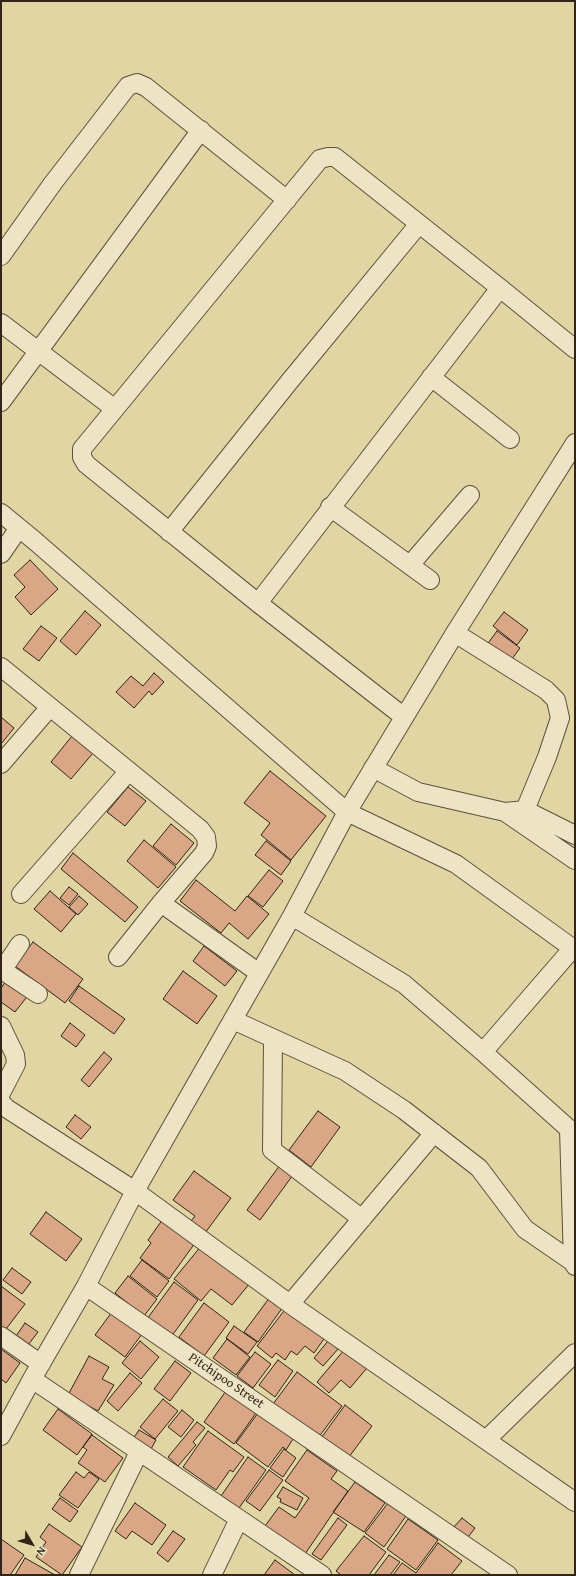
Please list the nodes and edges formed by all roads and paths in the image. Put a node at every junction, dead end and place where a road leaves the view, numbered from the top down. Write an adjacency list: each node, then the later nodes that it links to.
1 (201, 130): 2 (street); 4 (street); 8 (street)
2 (287, 200): 3 (street); 11 (street)
3 (420, 224): 5 (street); 18 (street)
4 (1, 256)
5 (500, 288): 7 (street); 9 (street)
6 (1, 323): 8 (street)
7 (575, 349)
8 (39, 352): 10 (street); 11 (street)
9 (431, 377): 12 (street); 15 (street)
10 (1, 402)
11 (115, 409): 18 (street)
12 (510, 439)
13 (575, 443): 23 (street)
14 (470, 495): 20 (street)
15 (330, 507): 20 (street); 22 (street)
16 (1, 513): 17 (street)
17 (18, 528): 19 (street); 31 (street)
18 (169, 532): 22 (street)
19 (1, 554)
20 (410, 565): 21 (street)
21 (430, 580)
22 (258, 603): 26 (street)
23 (455, 633): 26 (street); 30 (street)
24 (1, 667): 25 (street)
25 (50, 707): 27 (street); 29 (street)
26 (404, 717): 28 (street)
27 (1, 764)
28 (373, 768): 31 (street); 32 (street)
29 (129, 771): 35 (street); 36 (street)
30 (525, 810): 32 (street); 33 (street)
31 (346, 812): 37 (street); 39 (street)
32 (505, 812): 34 (street)
33 (575, 835)
34 (575, 860)
35 (21, 894)
36 (161, 903): 40 (street); 42 (street)
37 (292, 916): 42 (street); 47 (street)
38 (20, 944): 41 (street)
39 (574, 949): 47 (street)
40 (118, 957)
41 (2, 971): 43 (street)
42 (259, 973): 44 (street)
43 (38, 994)
44 (233, 1020): 46 (street); 52 (street)
45 (1, 1026): 48 (street)
46 (273, 1039): 50 (street); 53 (street)
47 (484, 1052): 51 (street)
48 (1, 1093)
49 (4, 1111): 52 (street)
50 (434, 1132): 53 (street); 54 (street)
51 (572, 1154): 54 (street)
52 (135, 1191): 55 (street); 56 (street)
53 (362, 1219): 56 (street)
54 (574, 1264)
55 (86, 1286): 59 (street); 68 (street, Pitchipoo Street)
56 (290, 1304): 61 (street)
57 (1, 1336): 59 (street)
58 (575, 1353): 61 (street)
59 (36, 1371): 60 (street); 62 (street)
60 (1, 1436)
61 (486, 1440): 63 (street)
62 (139, 1452): 64 (street); 65 (street)
63 (575, 1502)
64 (239, 1519): 66 (street); 67 (street)
65 (79, 1575)
66 (212, 1575)
67 (322, 1575)
68 (508, 1575)

